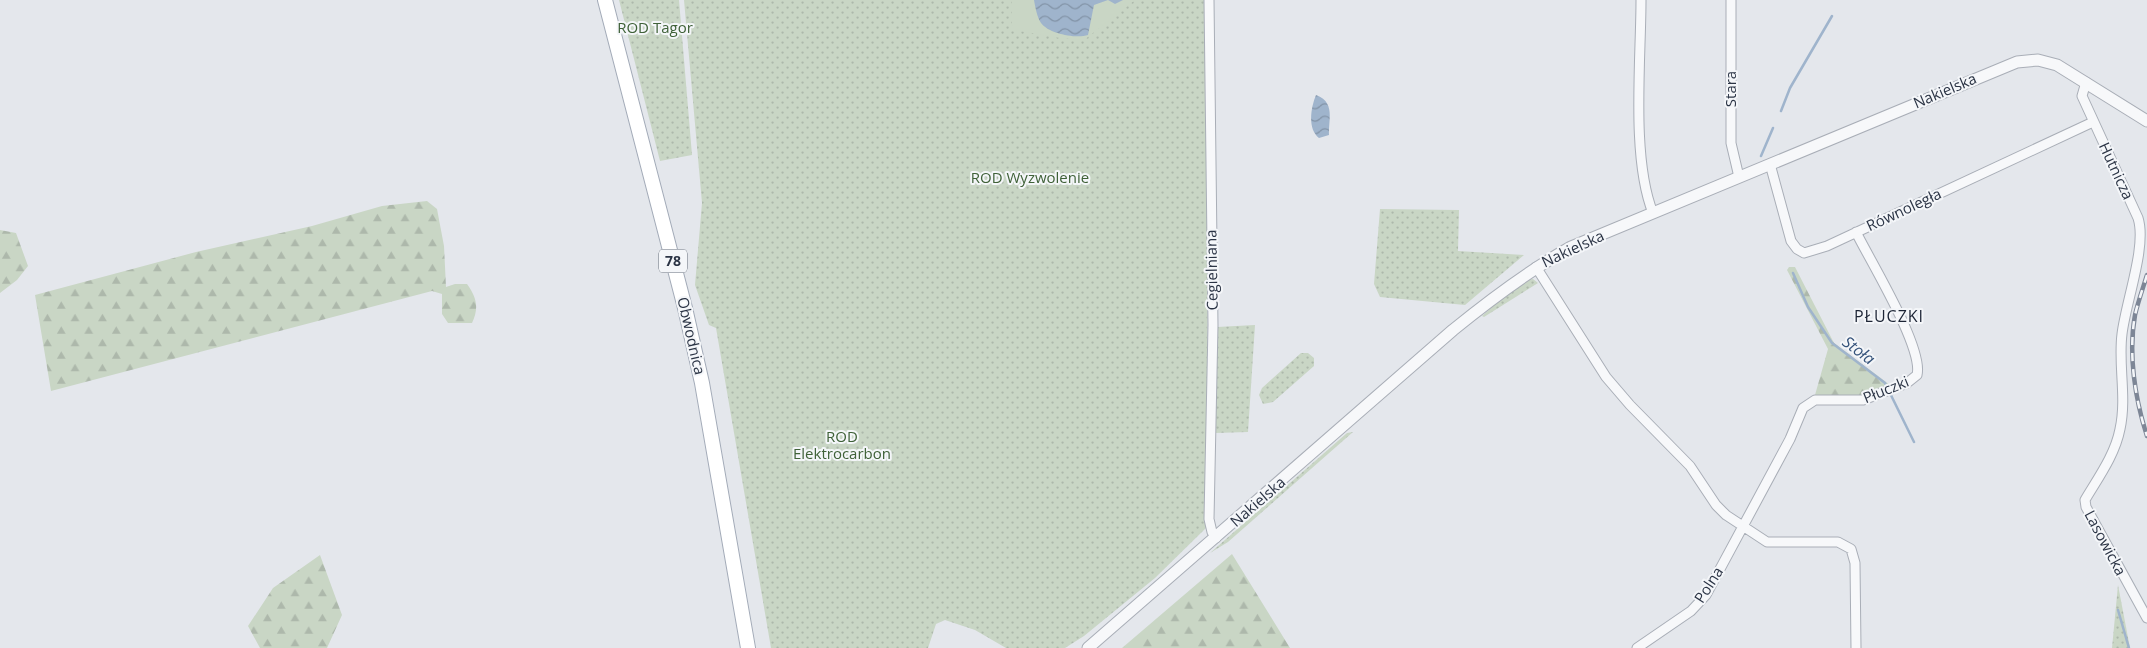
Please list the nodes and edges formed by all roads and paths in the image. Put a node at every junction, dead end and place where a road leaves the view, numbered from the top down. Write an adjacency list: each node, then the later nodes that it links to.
1 (605, 0): 18 (main road, Obwodnica / 78)
2 (1209, 0): 15 (street, Cegielniana)
3 (1642, 0): 10 (street)
4 (1731, 0): 9 (street, Stara)
5 (2086, 82): 6 (street, Nakielska); 7 (street, Hutnicza); 8 (street, Nakielska)
6 (2147, 121)
7 (2093, 122): 11 (street, Równoległa); 13 (street, Hutnicza)
8 (1770, 164): 9 (street, Nakielska); 11 (street, Równoległa)
9 (1739, 177): 10 (street, Nakielska)
10 (1653, 213): 12 (street, Nakielska)
11 (1856, 232): 14 (street, Płuczki)
12 (1536, 267): 14 (street); 15 (street, Nakielska)
13 (2121, 350): 16 (street, Lasowicka)
14 (1742, 527): 19 (street, Polna); 20 (street)
15 (1216, 538): 17 (street, Nakielska)
16 (2147, 618)
17 (1090, 647)
18 (748, 648)
19 (1637, 648)
20 (1856, 648)

